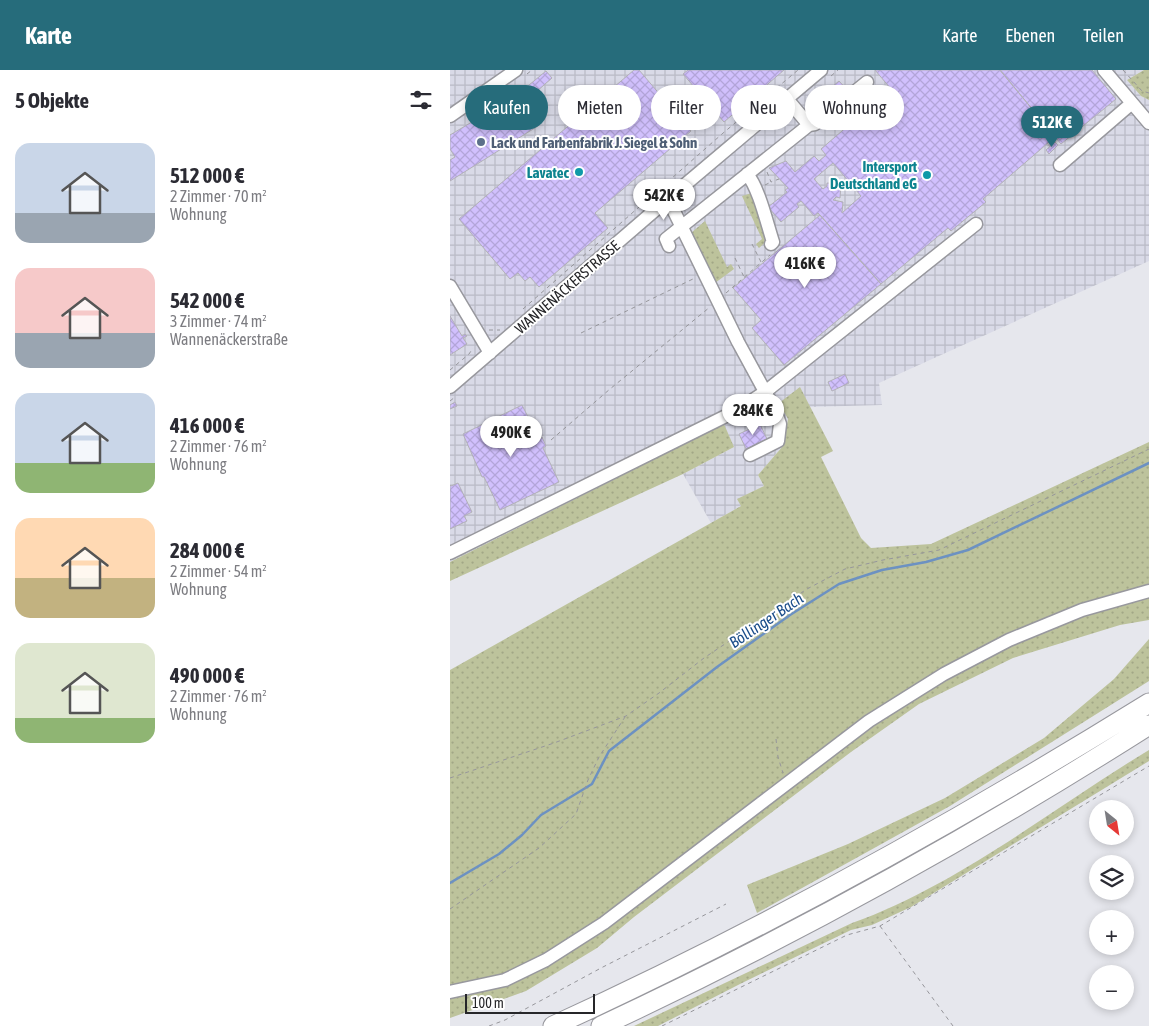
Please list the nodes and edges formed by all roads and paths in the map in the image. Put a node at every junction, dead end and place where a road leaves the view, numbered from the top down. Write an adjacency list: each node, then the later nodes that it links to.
1 (516, 70): 13 (street)
2 (798, 70): 35 (path)
3 (838, 70): 6 (path)
4 (1104, 70): 11 (street)
5 (1123, 70): 9 (path)
6 (826, 73): 10 (street, WANNENÄCKERSTRASSE)
7 (867, 82): 8 (street)
8 (863, 85)
9 (1149, 93)
10 (795, 94)
11 (1132, 103): 15 (street); 18 (street)
12 (795, 108): 14 (street)
13 (450, 116)
14 (805, 120)
15 (1149, 123)
16 (805, 128): 20 (street)
17 (753, 130): 23 (street, WANNENÄCKERSTRASSE)
18 (1060, 165)
19 (766, 169): 21 (path)
20 (747, 174): 25 (street); 28 (street)
21 (778, 179)
22 (688, 197): 23 (path)
23 (671, 204): 25 (street); 39 (street, WANNENÄCKERSTRASSE)
24 (976, 224): 42 (street)
25 (682, 227): 27 (street); 31 (street)
26 (752, 244): 30 (path)
27 (669, 246)
28 (771, 249): 30 (path)
29 (735, 258): 32 (path)
30 (761, 263): 32 (path)
31 (704, 273): 34 (street); 37 (path)
32 (744, 278): 34 (path)
33 (450, 286): 38 (street)
34 (718, 300): 42 (street); 44 (path)
35 (521, 310)
36 (499, 330): 38 (path)
37 (582, 333)
38 (481, 336): 39 (street); 40 (path)
39 (490, 352): 41 (street, WANNENÄCKERSTRASSE)
40 (450, 370)
41 (453, 391): 43 (path)
42 (765, 392): 46 (street); 47 (street)
43 (450, 401)
44 (551, 440)
45 (1149, 449): 50 (path)
46 (750, 455)
47 (450, 553)
48 (1149, 591): 55 (street)
49 (1149, 703): 61 (highway)
50 (626, 716): 54 (path); 57 (path)
51 (1149, 726): 62 (highway)
52 (776, 738): 55 (path)
53 (1149, 766): 58 (path)
54 (450, 778)
55 (789, 782): 59 (street)
56 (726, 904): 60 (path)
57 (450, 909)
58 (880, 926): 63 (path); 64 (path)
59 (450, 992)
60 (489, 1026)
61 (553, 1026)
62 (601, 1026)
63 (662, 1026)
64 (953, 1026)

